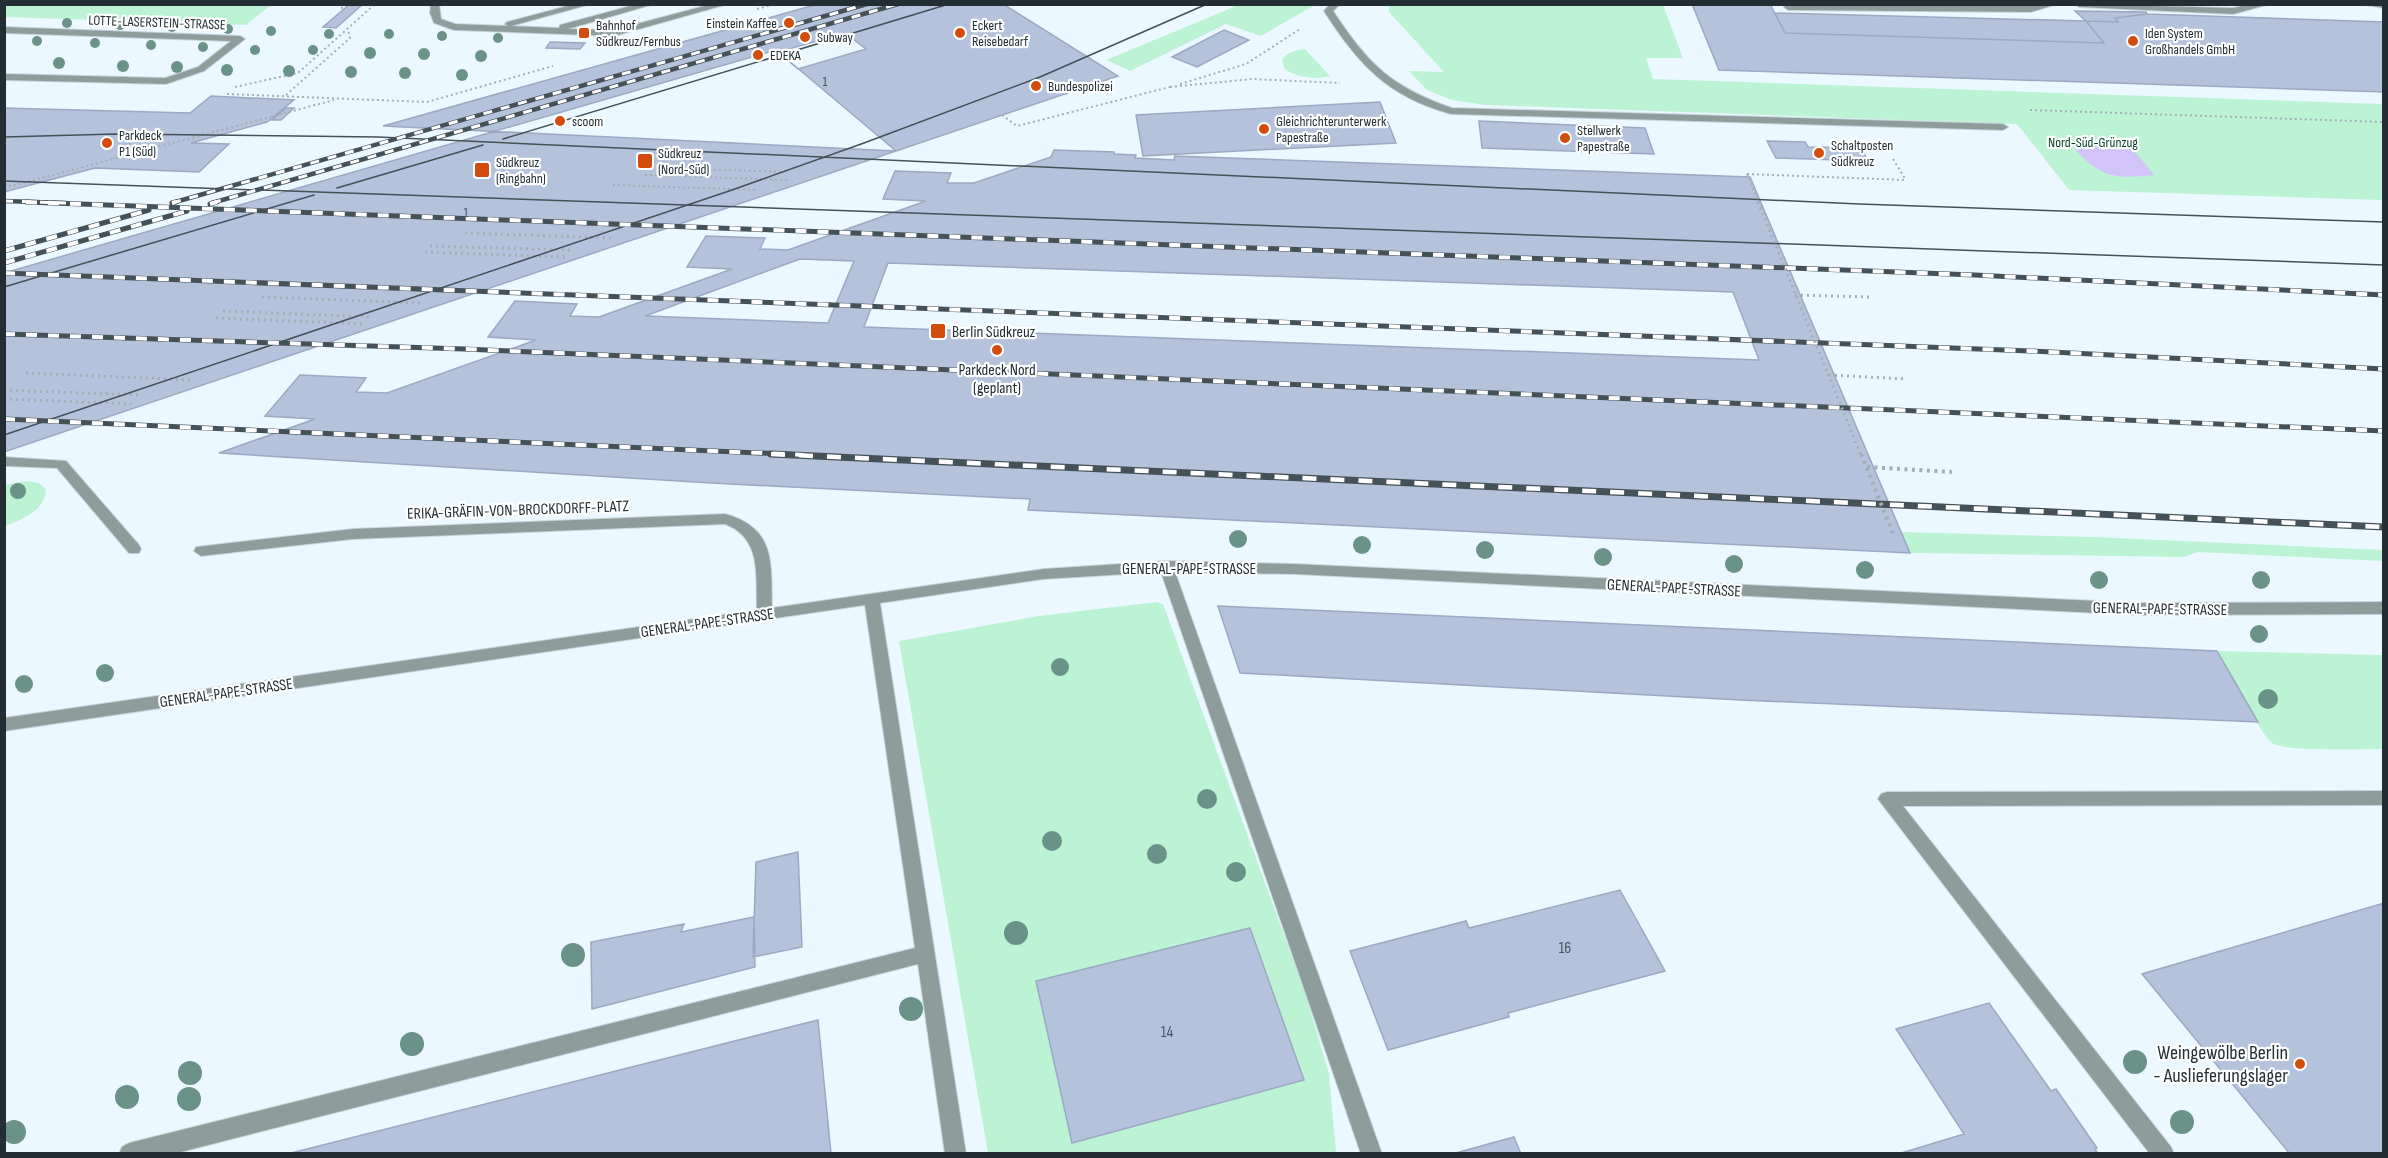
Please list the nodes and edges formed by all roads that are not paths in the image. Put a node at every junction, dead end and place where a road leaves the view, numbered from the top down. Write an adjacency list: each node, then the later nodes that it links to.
1 (435, 4): 12 (street)
2 (586, 4): 12 (street)
3 (650, 4): 14 (street)
4 (724, 4): 14 (street)
5 (2053, 4): 10 (street)
6 (2079, 4): 7 (street)
7 (2266, 4)
8 (2365, 4): 9 (street)
9 (2384, 5)
10 (1788, 7)
11 (1332, 8): 16 (street)
12 (493, 29): 14 (street)
13 (4, 30): 15 (street, LOTTE-LASERSTEIN-STRASSE)
14 (548, 31)
15 (4, 77)
16 (2003, 127)
17 (6, 461): 18 (street)
18 (134, 549)
19 (201, 551): 23 (street, ERIKA-GRÄFIN-VON-BROCKDORFF-PLATZ)
20 (1166, 566): 21 (street, GENERAL-PAPE-STRASSE); 22 (street, GENERAL-PAPE-STRASSE); 29 (street)
21 (872, 598): 23 (street, GENERAL-PAPE-STRASSE); 26 (street)
22 (2384, 608)
23 (765, 613): 24 (street, GENERAL-PAPE-STRASSE)
24 (4, 725)
25 (2384, 798): 30 (street)
26 (924, 954): 27 (street); 28 (street)
27 (129, 1154)
28 (956, 1154)
29 (1372, 1154)
30 (2164, 1154)

